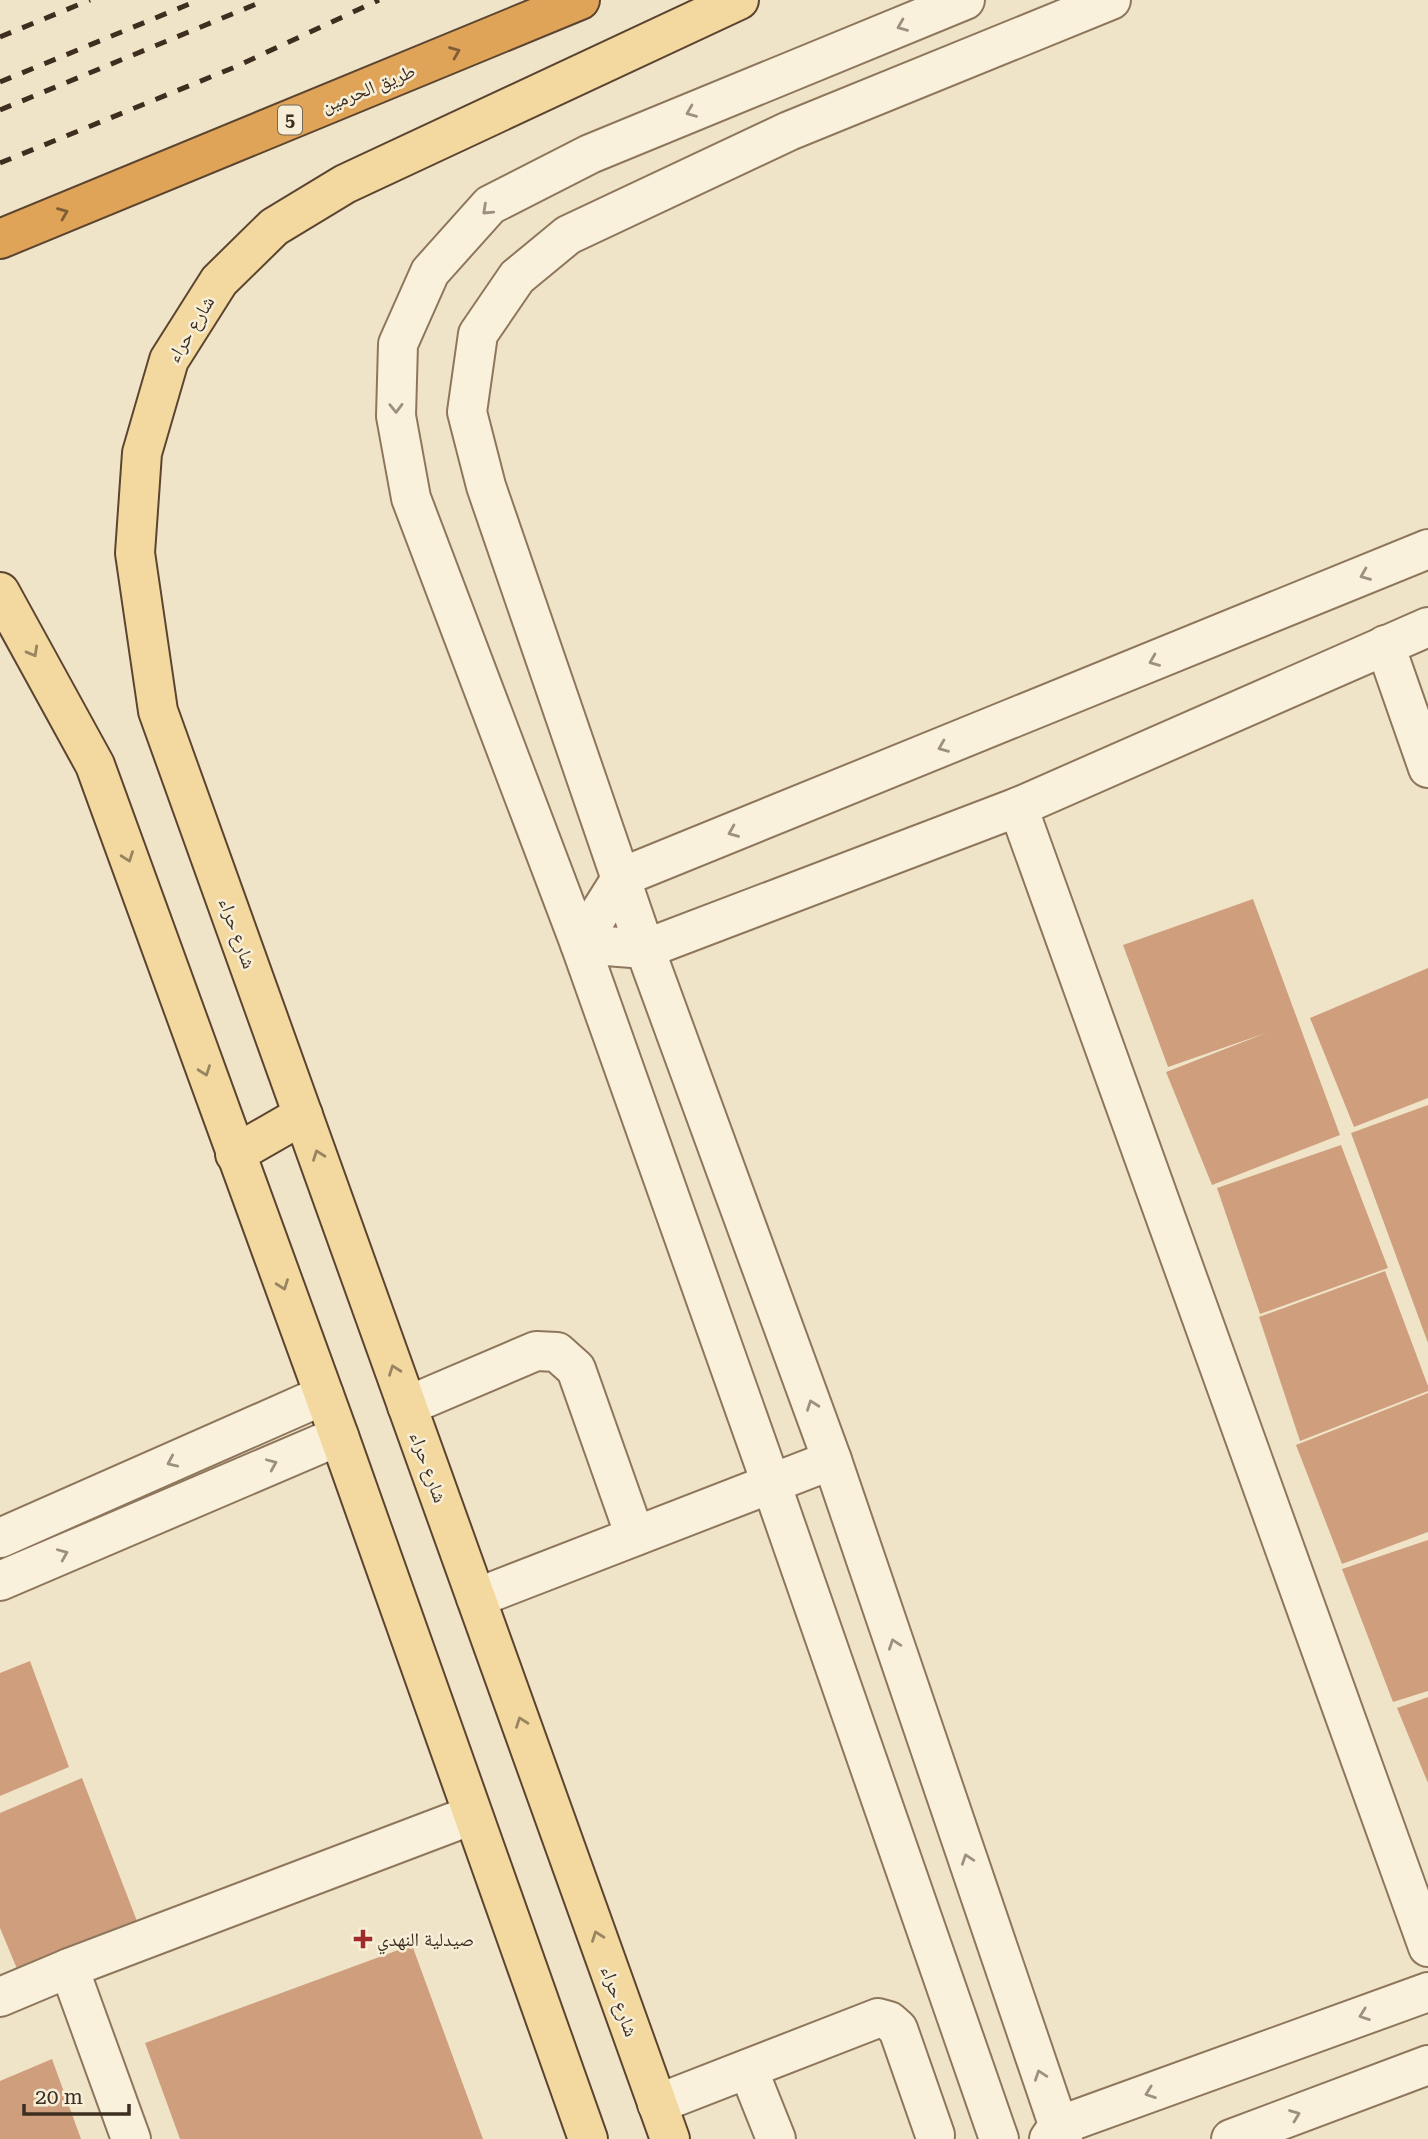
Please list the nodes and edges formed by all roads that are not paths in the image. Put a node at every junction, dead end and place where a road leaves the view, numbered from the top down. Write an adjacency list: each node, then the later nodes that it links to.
1 (580, 0): 5 (highway, طريق الحرمين / 5, one-way to 1)
2 (739, 0): 15 (main road, شارع حراء)
3 (965, 0): 13 (street, one-way to 13)
4 (1111, 0): 12 (street)
5 (0, 239)
6 (1428, 549): 12 (street, one-way to 12)
7 (0, 592): 16 (main road, one-way to 16)
8 (1428, 628): 9 (street)
9 (1385, 645): 10 (street); 11 (street)
10 (1428, 768)
11 (1018, 807): 14 (street); 27 (street)
12 (622, 877): 13 (street); 14 (street)
13 (580, 944): 14 (street); 21 (street)
14 (645, 949): 20 (street, one-way to 14)
15 (303, 1115): 16 (main road); 18 (main road, شارع حراء, one-way to 15)
16 (235, 1154): 17 (main road, one-way to 17)
17 (324, 1395): 19 (main road); 23 (street, one-way to 23)
18 (407, 1406): 22 (street); 25 (main road, شارع حراء)
19 (339, 1436): 24 (street, one-way to 19); 26 (main road)
20 (832, 1460): 21 (street); 35 (street, one-way to 20)
21 (771, 1483): 22 (street); 40 (street)
22 (635, 1536): 25 (street)
23 (0, 1538)
24 (0, 1581)
25 (477, 1598): 33 (main road, شارع حراء, one-way to 25)
26 (472, 1815): 28 (street); 37 (main road)
27 (1428, 1947)
28 (69, 1968): 30 (street); 36 (street)
29 (1428, 1992): 35 (street, one-way to 35)
30 (0, 1997)
31 (1428, 2065): 41 (street, one-way to 31)
32 (748, 2069): 33 (street); 34 (street); 39 (street)
33 (657, 2104): 38 (main road, شارع حراء)
34 (935, 2135)
35 (1057, 2135)
36 (131, 2139)
37 (588, 2139)
38 (670, 2139)
39 (776, 2139)
40 (999, 2139)
41 (1231, 2139)

